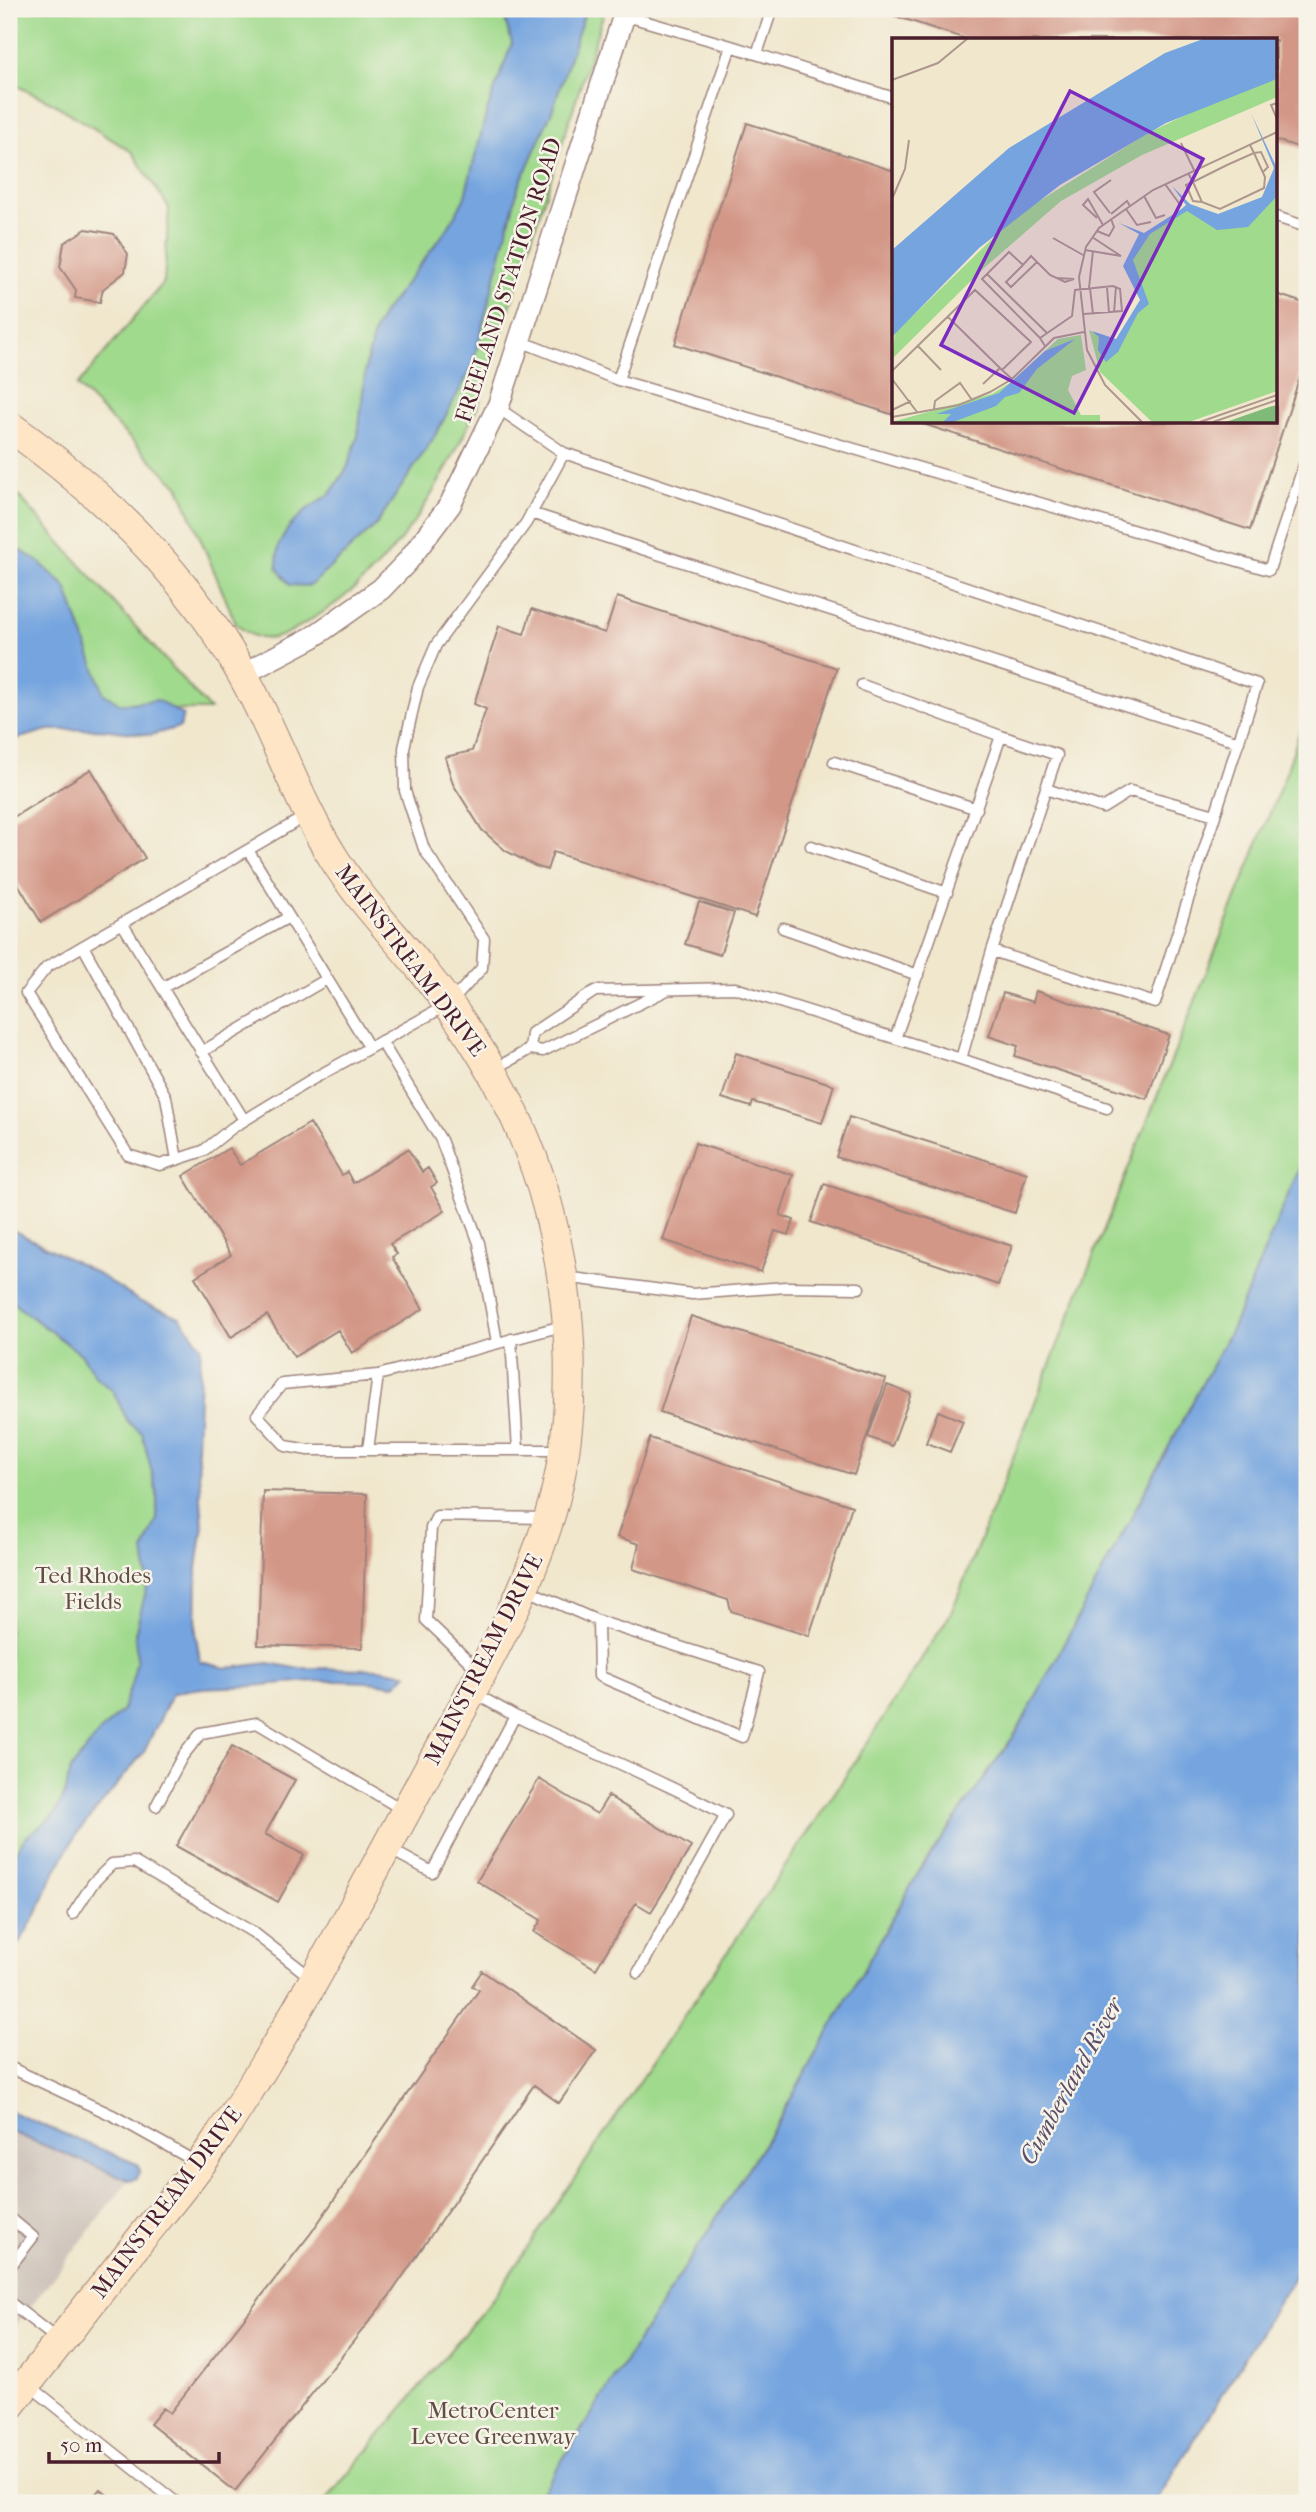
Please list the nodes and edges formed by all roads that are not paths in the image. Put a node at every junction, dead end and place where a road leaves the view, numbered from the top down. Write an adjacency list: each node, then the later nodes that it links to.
1 (772, 9): 4 (lane)
2 (624, 12): 3 (lane); 8 (street, FREELAND STATION ROAD)
3 (731, 46): 4 (lane); 9 (lane)
4 (757, 54): 5 (lane)
5 (892, 97)
6 (1278, 218): 7 (lane)
7 (1307, 227)
8 (520, 341): 9 (lane); 10 (street, FREELAND STATION ROAD)
9 (618, 380): 13 (lane)
10 (498, 408): 12 (lane); 15 (street, FREELAND STATION ROAD)
11 (9, 426): 15 (street, MAINSTREAM DRIVE)
12 (564, 453): 14 (lane); 18 (lane)
13 (1307, 456)
14 (531, 513): 18 (lane); 36 (lane)
15 (243, 674): 22 (street, MAINSTREAM DRIVE)
16 (862, 685): 17 (lane)
17 (1001, 736): 20 (lane); 21 (lane)
18 (1239, 742): 23 (lane)
19 (834, 762): 21 (lane)
20 (1046, 789): 23 (lane); 31 (lane)
21 (977, 809): 26 (lane)
22 (310, 814): 25 (lane); 36 (street, MAINSTREAM DRIVE)
23 (1216, 815): 31 (lane)
24 (811, 846): 26 (lane)
25 (248, 850): 27 (lane); 28 (lane)
26 (947, 893): 32 (lane)
27 (289, 917): 33 (lane); 34 (lane)
28 (122, 923): 30 (lane); 34 (lane)
29 (783, 928): 32 (lane)
30 (83, 946): 46 (lane); 46 (lane)
31 (992, 951): 42 (lane)
32 (918, 975): 37 (lane)
33 (327, 979): 39 (lane); 41 (lane)
34 (162, 988): 41 (lane)
35 (667, 990): 37 (lane); 40 (lane); 40 (lane)
36 (449, 1004): 38 (lane); 43 (street, MAINSTREAM DRIVE)
37 (896, 1036): 42 (lane)
38 (381, 1041): 39 (lane); 51 (lane)
39 (369, 1047): 45 (lane)
40 (530, 1049): 43 (lane)
41 (201, 1052): 45 (lane)
42 (961, 1059): 44 (lane)
43 (493, 1070): 47 (street, MAINSTREAM DRIVE)
44 (1107, 1108)
45 (244, 1121): 46 (lane)
46 (177, 1160)
47 (562, 1277): 48 (lane); 49 (street, MAINSTREAM DRIVE)
48 (859, 1288)
49 (567, 1325): 50 (lane); 55 (street, MAINSTREAM DRIVE)
50 (511, 1339): 51 (lane); 54 (lane)
51 (498, 1342): 52 (lane)
52 (379, 1375): 53 (lane); 53 (lane)
53 (368, 1450): 54 (lane)
54 (518, 1450): 55 (lane)
55 (564, 1450): 56 (street, MAINSTREAM DRIVE)
56 (548, 1518): 57 (street, MAINSTREAM DRIVE); 59 (lane)
57 (523, 1588): 58 (lane); 59 (street, MAINSTREAM DRIVE)
58 (598, 1621): 58 (lane)
59 (475, 1682): 60 (lane); 62 (street, MAINSTREAM DRIVE)
60 (515, 1716): 63 (lane); 65 (lane)
61 (156, 1806): 62 (lane)
62 (406, 1812): 63 (street, MAINSTREAM DRIVE)
63 (386, 1848): 66 (street, MAINSTREAM DRIVE)
64 (73, 1914): 66 (lane)
65 (638, 1973)
66 (315, 1981): 68 (street, MAINSTREAM DRIVE)
67 (9, 2067): 68 (lane)
68 (200, 2164): 72 (street, MAINSTREAM DRIVE)
69 (9, 2217): 70 (lane)
70 (9, 2268)
71 (9, 2302): 72 (lane)
72 (60, 2341): 73 (street, MAINSTREAM DRIVE)
73 (27, 2383): 74 (street, MAINSTREAM DRIVE); 75 (lane)
74 (9, 2406)
75 (177, 2503)

